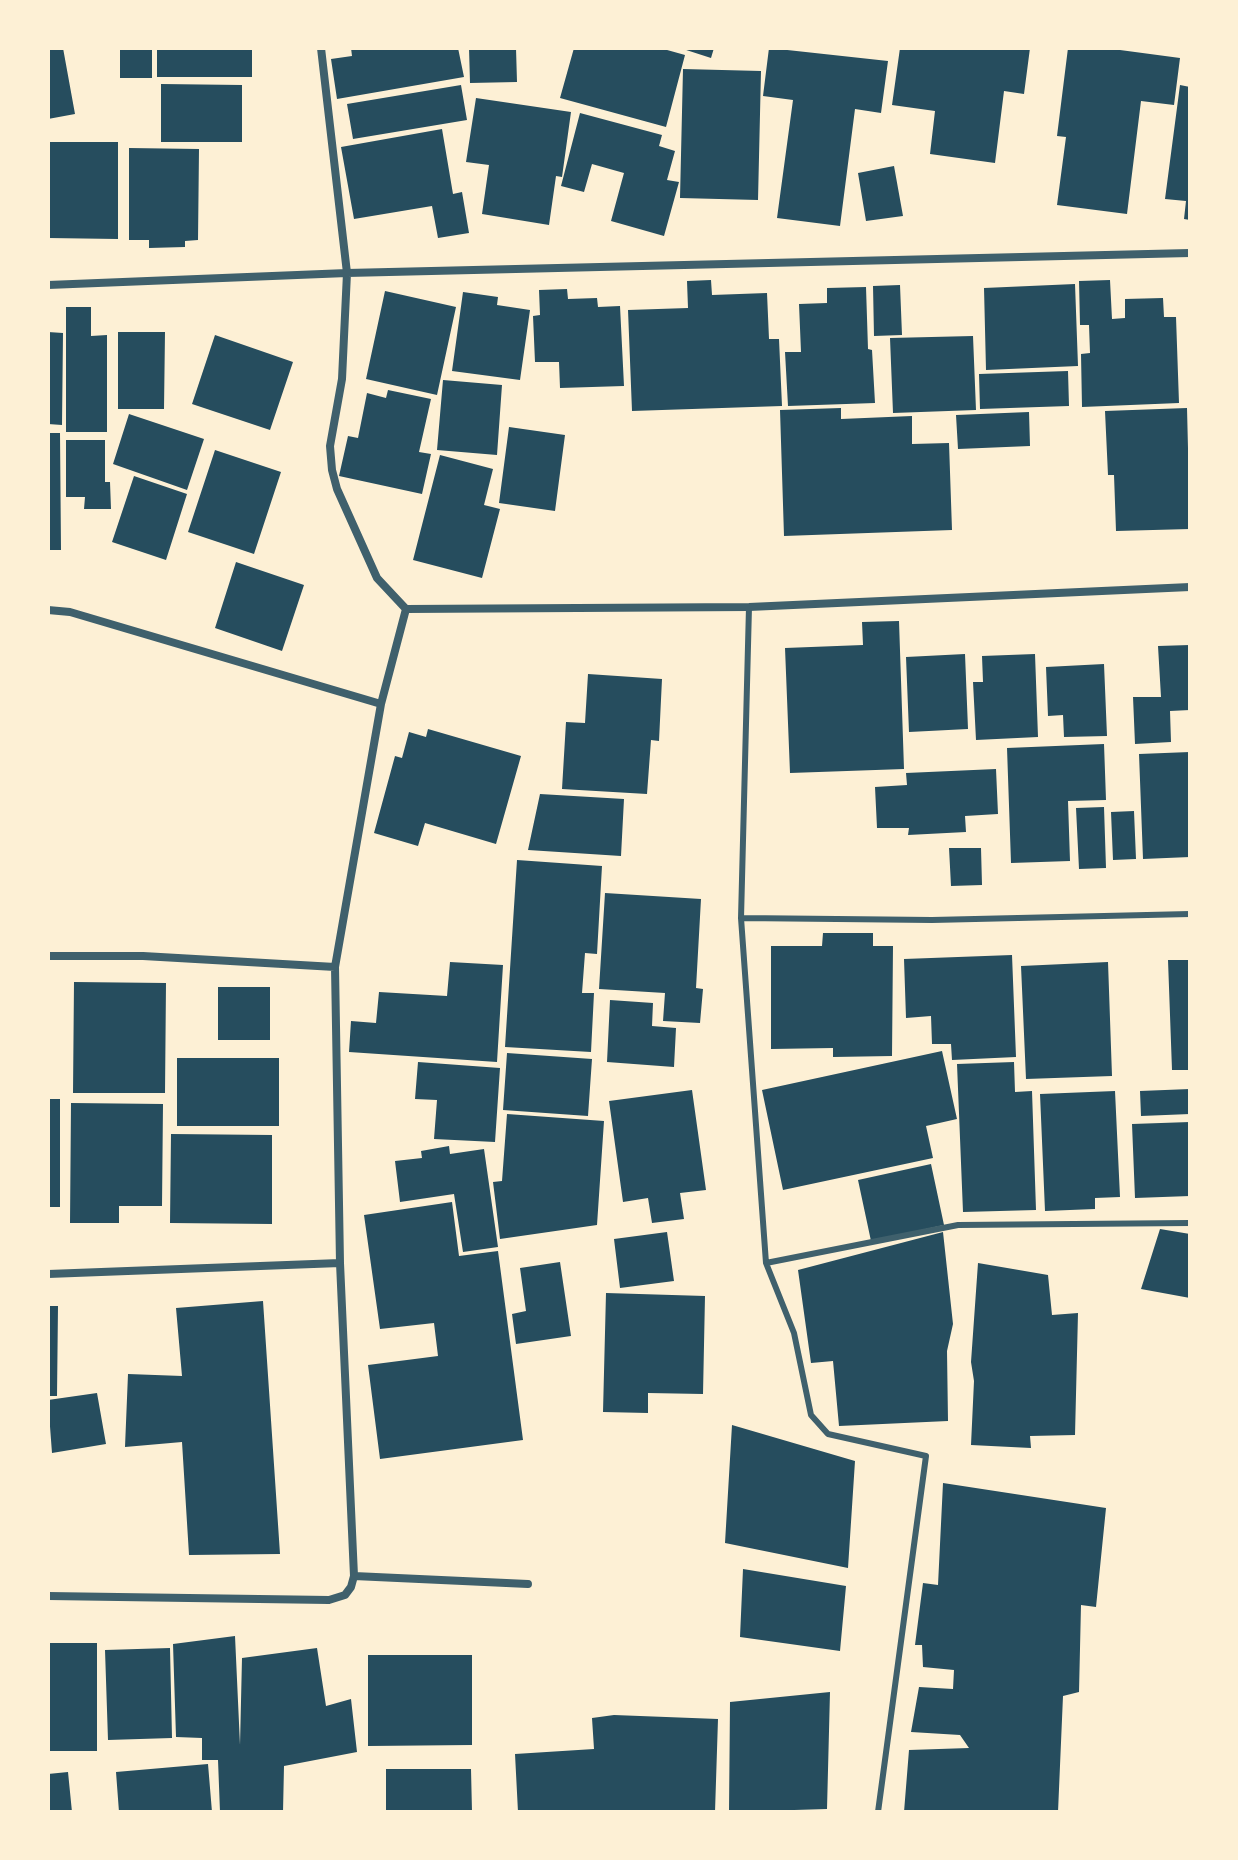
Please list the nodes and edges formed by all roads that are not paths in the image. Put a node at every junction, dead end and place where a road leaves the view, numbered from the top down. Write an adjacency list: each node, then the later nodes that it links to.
1 (321, 48): 3 (street)
2 (1190, 253): 3 (street)
3 (347, 273): 4 (street); 7 (street)
4 (48, 285)
5 (1190, 587): 6 (street)
6 (749, 607): 7 (street); 11 (lane)
7 (406, 609): 9 (street)
8 (48, 610): 9 (street)
9 (381, 704): 13 (street)
10 (1190, 914): 11 (lane)
11 (741, 918): 16 (lane)
12 (48, 956): 13 (street)
13 (335, 967): 15 (street)
14 (1190, 1223): 16 (lane)
15 (340, 1263): 17 (street); 18 (street)
16 (766, 1263): 21 (lane)
17 (48, 1274)
18 (354, 1576): 19 (street); 20 (street)
19 (528, 1584)
20 (48, 1596)
21 (878, 1812)

